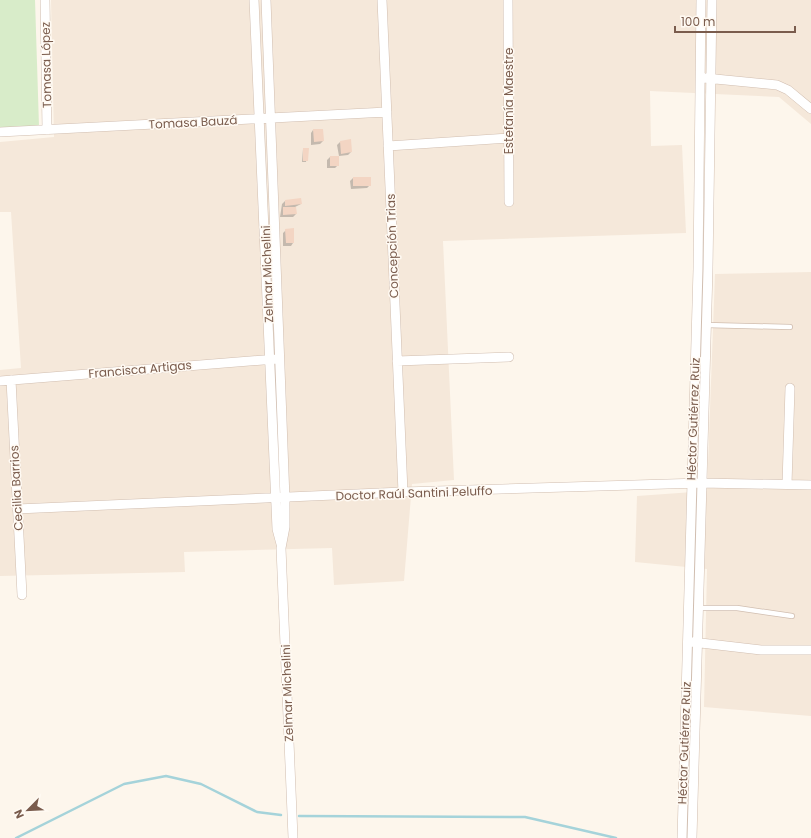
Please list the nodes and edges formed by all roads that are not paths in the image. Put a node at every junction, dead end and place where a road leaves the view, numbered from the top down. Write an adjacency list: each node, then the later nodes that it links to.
1 (45, 0): 14 (street, Tomasa López)
2 (254, 0): 12 (street, Zelmar Michelini)
3 (266, 0): 13 (street, Zelmar Michelini)
4 (382, 0): 11 (street, Concepción Trias)
5 (508, 0): 16 (street, Estefanía Maestre)
6 (701, 0): 8 (street, Héctor Gutiérrez Ruiz)
7 (712, 0): 9 (street, Héctor Gutiérrez Ruiz)
8 (700, 78): 9 (street); 36 (street, Héctor Gutiérrez Ruiz)
9 (711, 78): 10 (street); 19 (street, Héctor Gutiérrez Ruiz)
10 (811, 109)
11 (387, 112): 13 (street, Tomasa Bauzá); 17 (street, Concepción Trias)
12 (260, 118): 13 (street, Tomasa Bauzá); 14 (street, Tomasa Bauzá); 22 (street, Zelmar Michelini)
13 (271, 118): 22 (street, Zelmar Michelini)
14 (47, 130): 15 (street, Tomasa Bauzá)
15 (0, 132)
16 (509, 138): 17 (street); 18 (street, Estefanía Maestre)
17 (388, 146): 23 (street, Concepción Trias)
18 (509, 202)
19 (706, 325): 20 (lane); 27 (street, Héctor Gutiérrez Ruiz)
20 (790, 327)
21 (509, 357): 23 (street)
22 (275, 359): 24 (street, Francisca Artigas); 31 (street, Zelmar Michelini)
23 (397, 361): 30 (street, Concepción Trias)
24 (11, 380): 25 (street, Francisca Artigas); 32 (street, Cecilia Barrios)
25 (0, 381)
26 (790, 388): 28 (street)
27 (701, 483): 28 (street, Doctor Raúl Santini Peluffo); 30 (street, Doctor Raúl Santini Peluffo); 34 (street, Héctor Gutiérrez Ruiz)
28 (787, 484): 29 (street, Doctor Raúl Santini Peluffo)
29 (811, 485)
30 (403, 492): 31 (street, Doctor Raúl Santini Peluffo)
31 (281, 499): 32 (street, Doctor Raúl Santini Peluffo); 39 (street, Zelmar Michelini)
32 (17, 509): 33 (street, Cecilia Barrios)
33 (22, 595)
34 (698, 608): 35 (lane); 37 (street, Héctor Gutiérrez Ruiz)
35 (792, 616)
36 (687, 642): 37 (street); 40 (street, Héctor Gutiérrez Ruiz)
37 (697, 642): 38 (street); 41 (street, Héctor Gutiérrez Ruiz)
38 (811, 650)
39 (293, 838)
40 (682, 838)
41 (692, 838)

